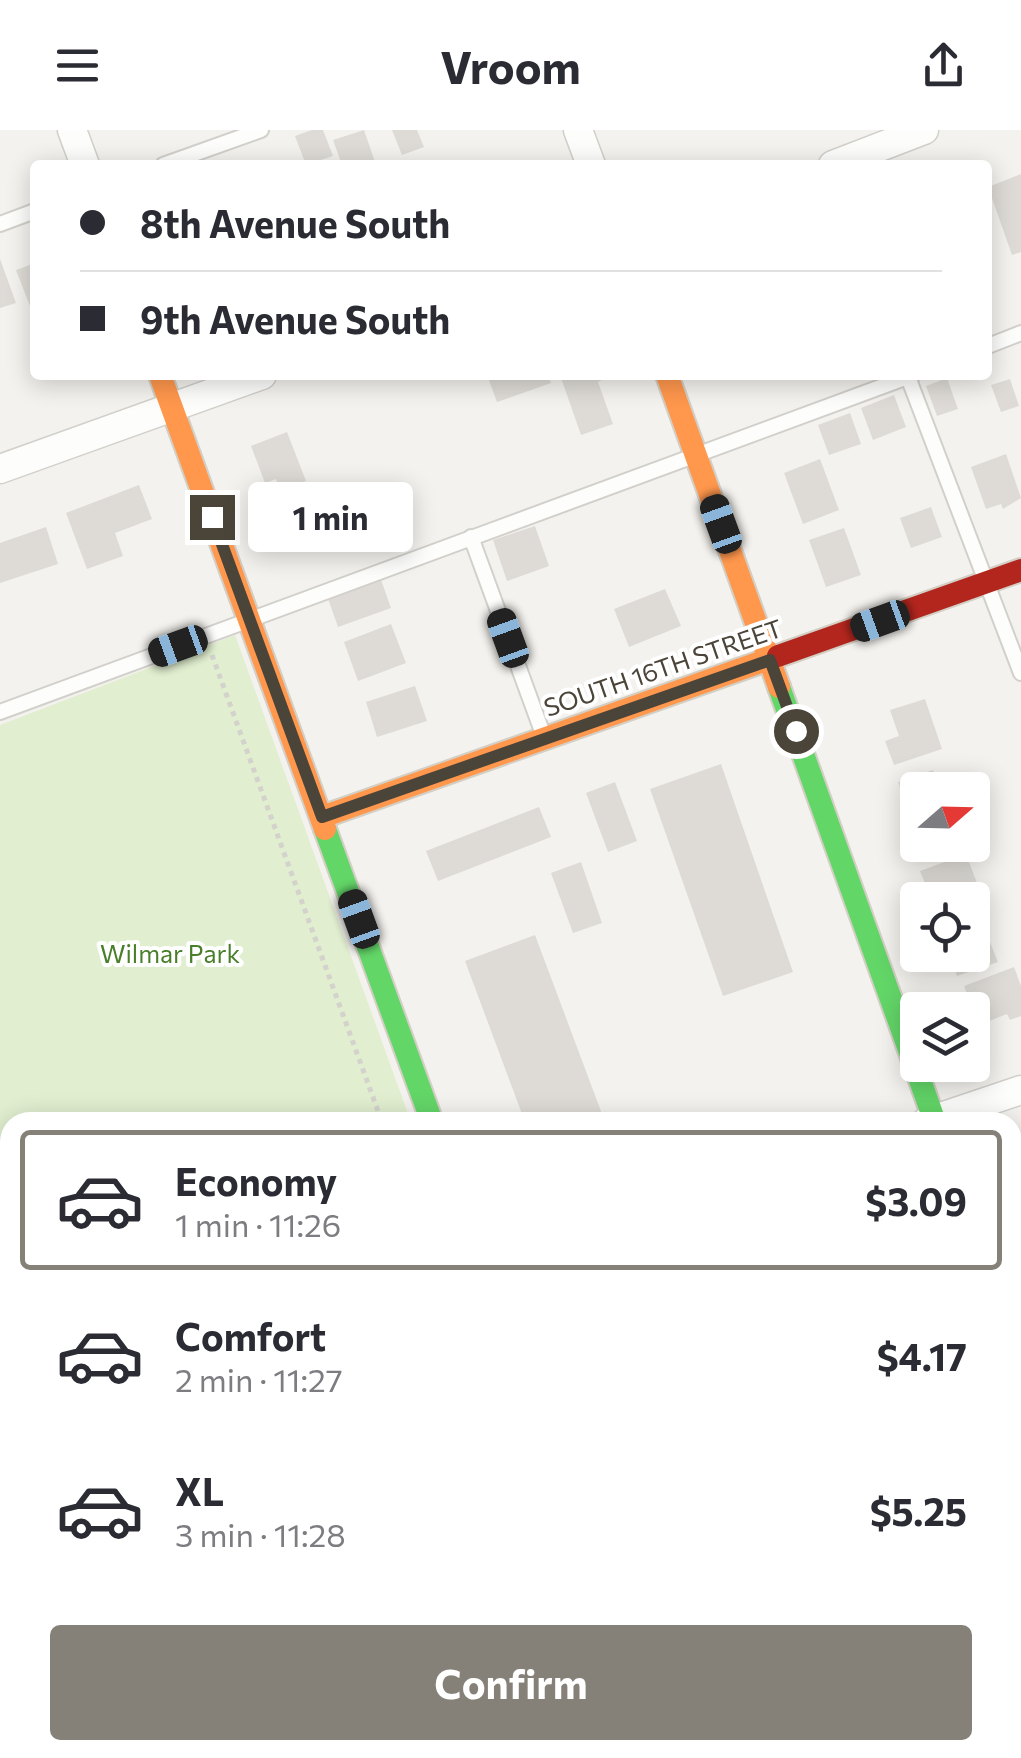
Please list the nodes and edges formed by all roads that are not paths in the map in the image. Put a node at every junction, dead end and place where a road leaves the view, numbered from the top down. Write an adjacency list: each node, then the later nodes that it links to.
1 (72, 130): 5 (street)
2 (261, 130): 6 (lane)
3 (578, 130): 7 (street)
4 (924, 130): 8 (street)
5 (83, 160)
6 (177, 160)
7 (589, 160)
8 (846, 160)
9 (30, 213): 10 (lane)
10 (0, 224)
11 (1021, 333): 12 (lane)
12 (992, 344)
13 (162, 380): 18 (street)
14 (248, 380): 18 (street)
15 (669, 380): 19 (street)
16 (900, 380): 19 (lane)
17 (912, 380): 23 (lane)
18 (172, 407): 20 (street); 24 (street)
19 (696, 456): 21 (lane); 25 (street)
20 (0, 469)
21 (471, 537): 24 (lane); 28 (lane)
22 (1021, 570): 23 (street, SOUTH 16TH STREET)
23 (988, 582): 25 (street, SOUTH 16TH STREET); 26 (lane)
24 (249, 620): 27 (lane); 29 (street)
25 (770, 660): 28 (street, SOUTH 16TH STREET); 32 (street)
26 (1021, 673)
27 (0, 712)
28 (545, 739): 29 (street, SOUTH 16TH STREET)
29 (322, 817): 31 (street)
30 (1021, 1090): 33 (street)
31 (428, 1112)
32 (929, 1112)
33 (958, 1112)

